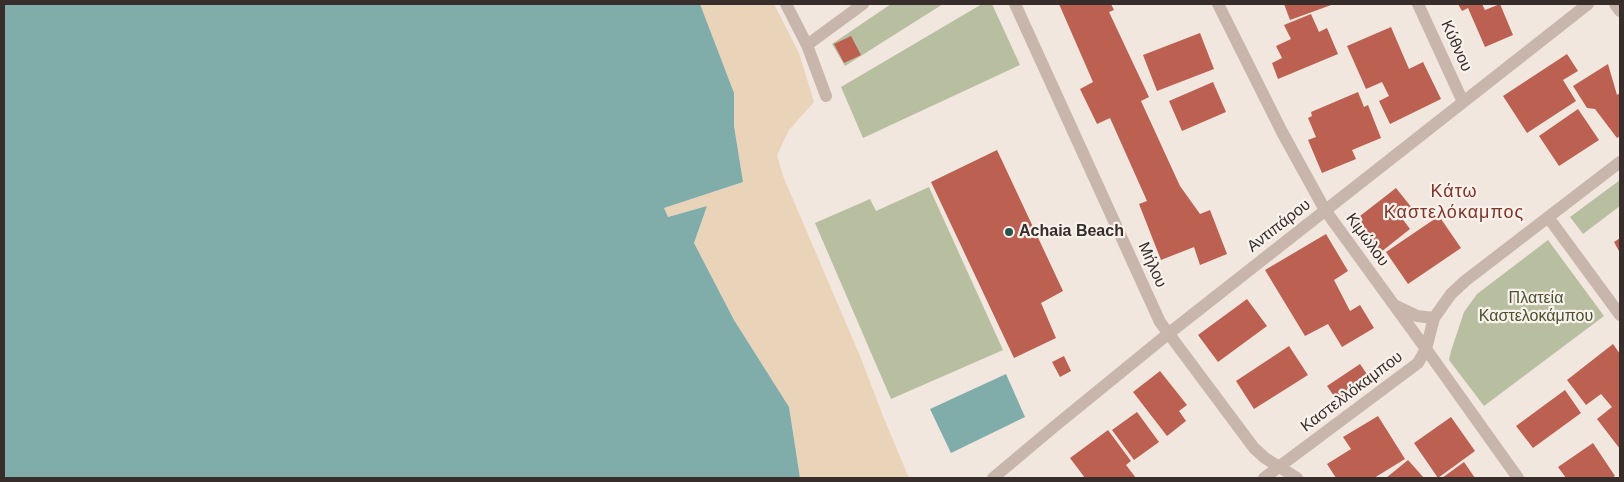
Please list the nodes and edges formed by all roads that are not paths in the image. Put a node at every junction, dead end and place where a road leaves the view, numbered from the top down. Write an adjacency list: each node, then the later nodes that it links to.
1 (786, 4): 9 (street)
2 (863, 4): 9 (street)
3 (1015, 4): 18 (street, Μήλου)
4 (1218, 4): 13 (street, Κιμώλου)
5 (1418, 4): 11 (street, Κύθνου)
6 (1588, 4): 11 (street, Αντιπάρου)
7 (1615, 4): 8 (street)
8 (1620, 11)
9 (807, 45): 10 (street)
10 (826, 96)
11 (1463, 102): 13 (street, Αντιπάρου)
12 (1620, 162): 14 (street, Καστελλόκαμπου)
13 (1325, 210): 15 (street, Κιμώλου); 18 (street, Αντιπάρου)
14 (1548, 217): 16 (street); 17 (street, Καστελλόκαμπου)
15 (1393, 304): 17 (street); 19 (street, Κιμώλου)
16 (1620, 315)
17 (1434, 318): 19 (street, Καστελλόκαμπου)
18 (1168, 334): 20 (street, Μήλου); 21 (street, Αντιπάρου)
19 (1426, 349): 20 (street, Καστελλόκαμπου); 24 (street, Κιμώλου)
20 (1279, 468): 22 (street, Καστελλόκαμπου); 23 (street, Μήλου)
21 (993, 478)
22 (1264, 478)
23 (1297, 478)
24 (1518, 478)

